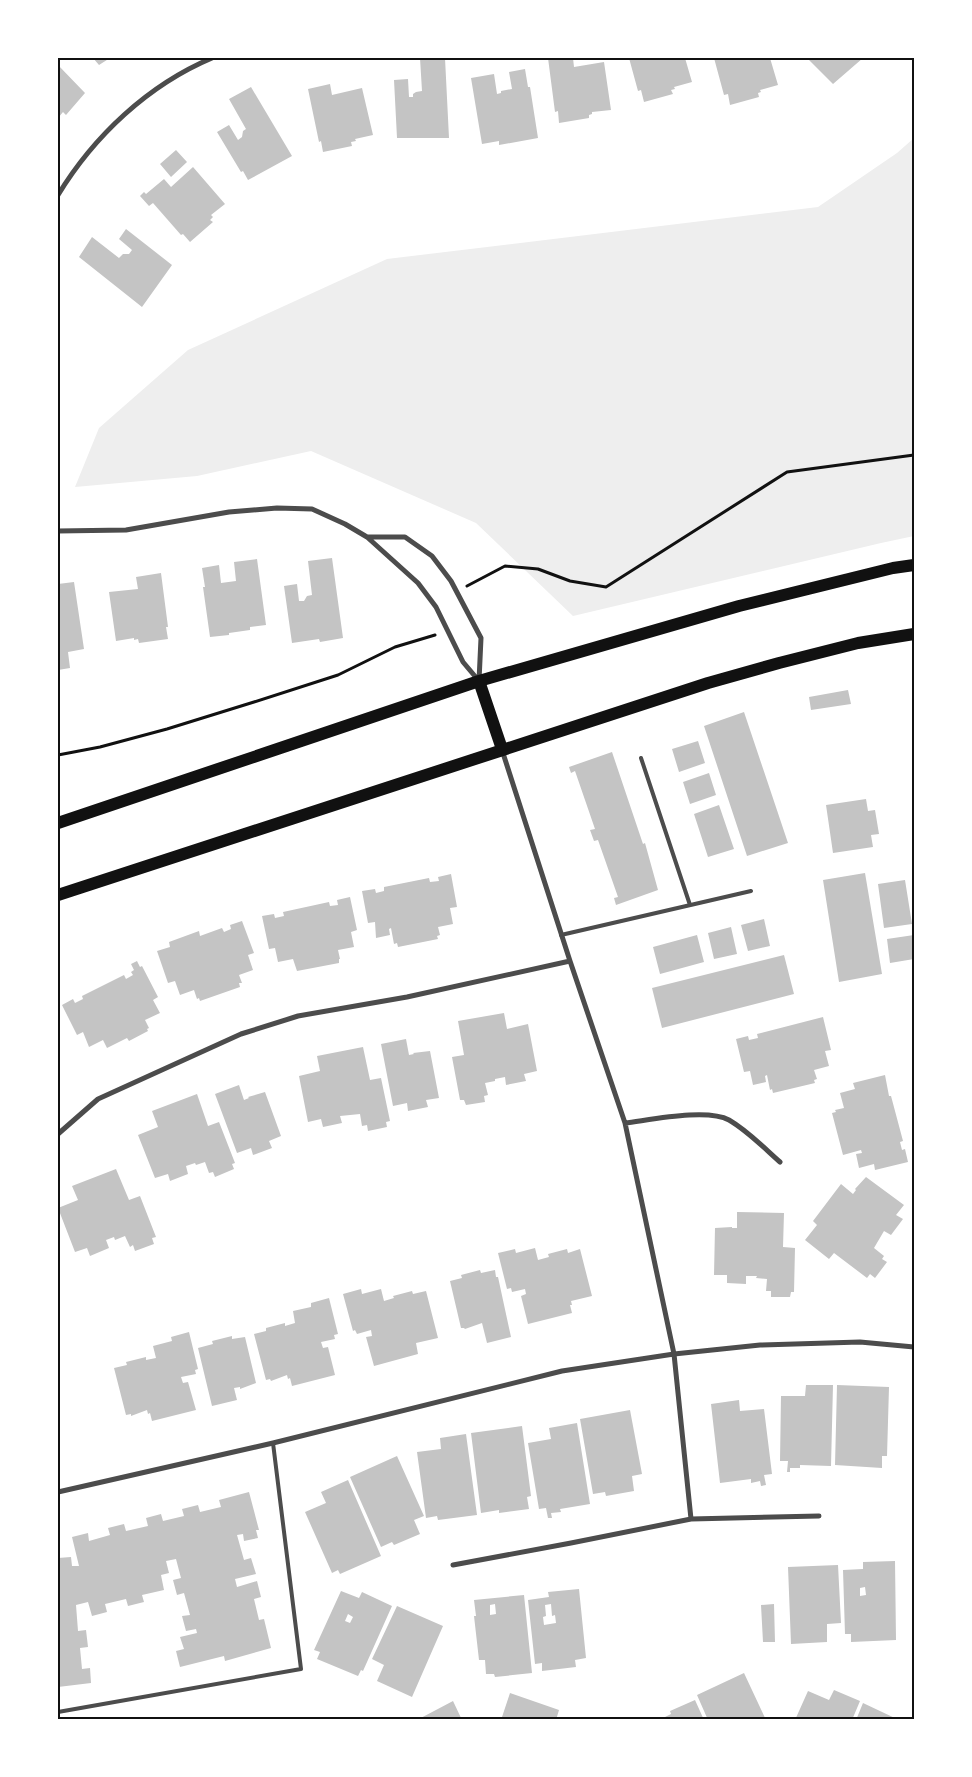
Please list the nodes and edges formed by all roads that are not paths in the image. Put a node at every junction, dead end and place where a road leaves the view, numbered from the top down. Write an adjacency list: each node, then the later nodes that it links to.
1 (212, 58): 2 (street)
2 (58, 195)
3 (58, 531): 4 (street)
4 (367, 537): 7 (street); 7 (street)
5 (914, 565): 7 (main road)
6 (914, 634): 8 (main road)
7 (479, 682): 8 (main road); 10 (main road)
8 (502, 749): 12 (main road); 14 (street)
9 (640, 758): 13 (lane)
10 (58, 823)
11 (750, 891): 13 (lane)
12 (58, 895)
13 (690, 905): 14 (lane)
14 (561, 935): 15 (street)
15 (570, 961): 16 (street); 17 (street)
16 (625, 1123): 18 (street); 20 (street)
17 (58, 1134)
18 (780, 1162)
19 (914, 1347): 20 (street)
20 (674, 1354): 21 (street); 24 (street)
21 (273, 1443): 22 (street); 26 (lane)
22 (58, 1492)
23 (819, 1516): 24 (street)
24 (691, 1519): 25 (street)
25 (453, 1565)
26 (58, 1712)

